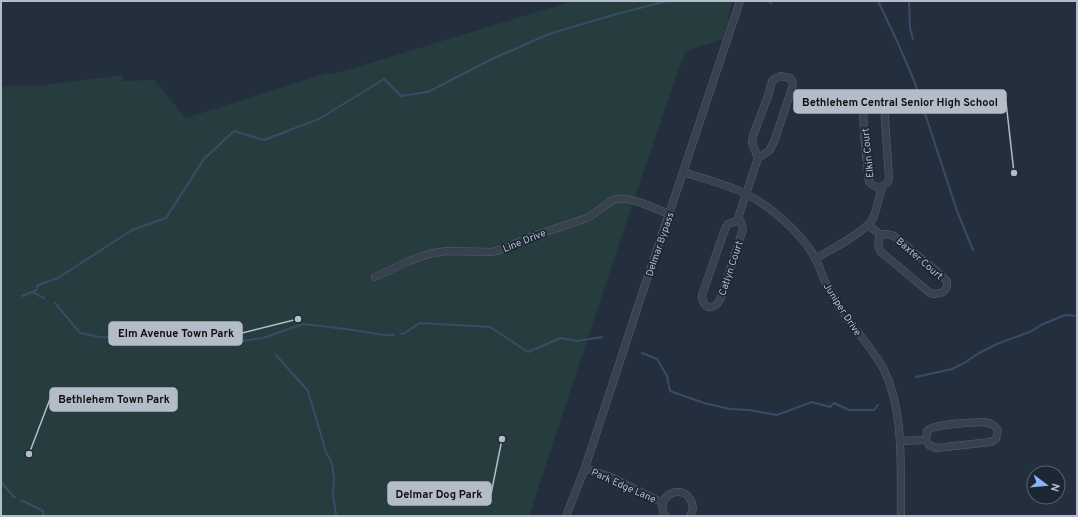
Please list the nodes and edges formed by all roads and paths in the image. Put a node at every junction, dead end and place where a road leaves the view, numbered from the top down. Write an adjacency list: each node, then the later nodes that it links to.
1 (740, 1): 3 (street, Delmar Bypass)
2 (758, 158): 2 (street); 5 (street, Catlyn Court)
3 (683, 172): 5 (street, Juniper Drive); 6 (street, Delmar Bypass)
4 (882, 187): 4 (street, Elkin Court); 8 (street, Elkin Court)
5 (746, 194): 7 (street, Catlyn Court); 10 (street, Juniper Drive)
6 (669, 214): 11 (street, Line Drive); 14 (street, Delmar Bypass)
7 (737, 221): 7 (street, Catlyn Court)
8 (868, 225): 9 (street, Baxter Court); 10 (street)
9 (881, 235): 9 (street, Baxter Court)
10 (815, 259): 13 (street, Juniper Drive)
11 (375, 277)
12 (926, 440): 12 (street); 13 (street)
13 (900, 441): 21 (street, Juniper Drive)
14 (585, 468): 15 (street, Delmar Bypass); 16 (street, Park Edge Lane)
15 (578, 487): 17 (street, Delmar Bypass); 18 (street, Delmar Bypass)
16 (663, 503): 19 (street, Park Edge Lane); 20 (street, Park Edge Lane)
17 (566, 516)
18 (572, 516)
19 (665, 516)
20 (690, 516)
21 (901, 516)

